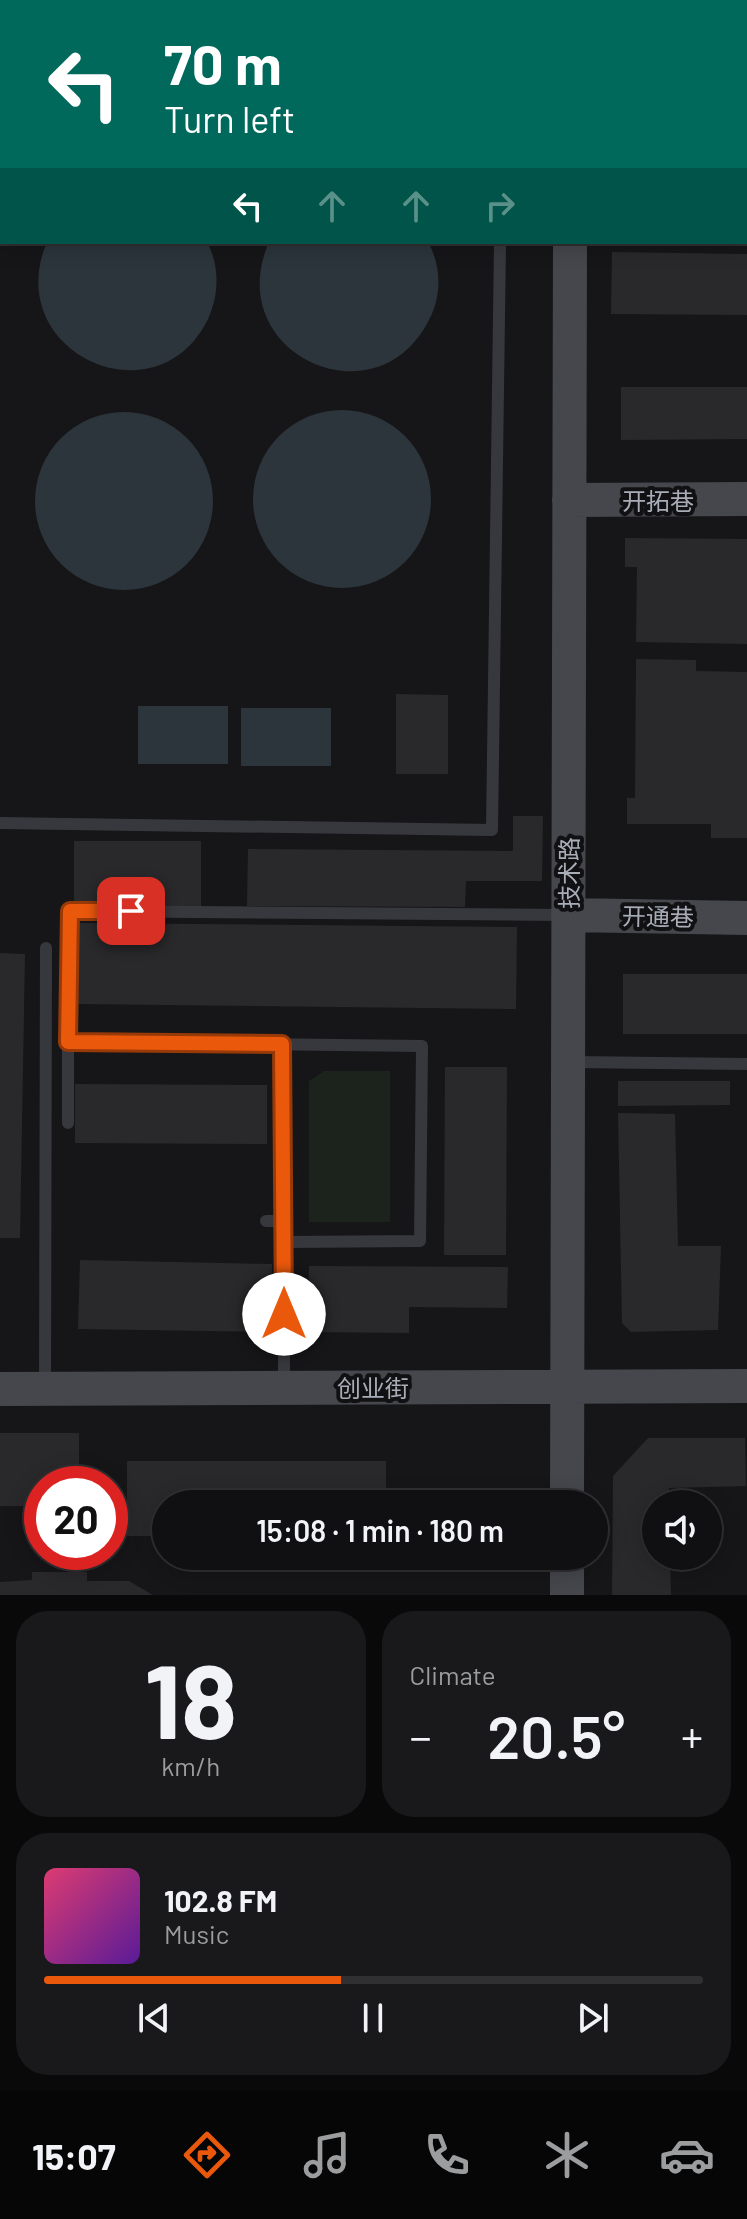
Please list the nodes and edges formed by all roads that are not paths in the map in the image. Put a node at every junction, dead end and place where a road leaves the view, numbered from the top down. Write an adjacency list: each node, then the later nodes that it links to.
1 (500, 244): 5 (lane)
2 (570, 244): 4 (street, 技术路)
3 (747, 499): 4 (street, 开拓巷)
4 (569, 500): 6 (street, 技术路)
5 (0, 823)
6 (568, 915): 7 (street, 开通巷); 9 (lane); 11 (street, 技术路)
7 (747, 918)
8 (46, 948): 19 (lane)
9 (68, 1042): 10 (lane); 13 (lane)
10 (282, 1044): 15 (lane); 16 (lane)
11 (568, 1062): 12 (lane); 18 (street, 技术路)
12 (747, 1064)
13 (68, 1123)
14 (266, 1221): 15 (lane)
15 (284, 1221): 16 (lane)
16 (284, 1242): 20 (lane)
17 (747, 1386): 18 (street, 创业街)
18 (568, 1387): 20 (street, 创业街); 22 (street, 技术路)
19 (45, 1388): 20 (street, 创业街); 21 (street, 创业街)
20 (284, 1388)
21 (0, 1389)
22 (567, 1490)
23 (567, 1570): 24 (street)
24 (567, 1595)

